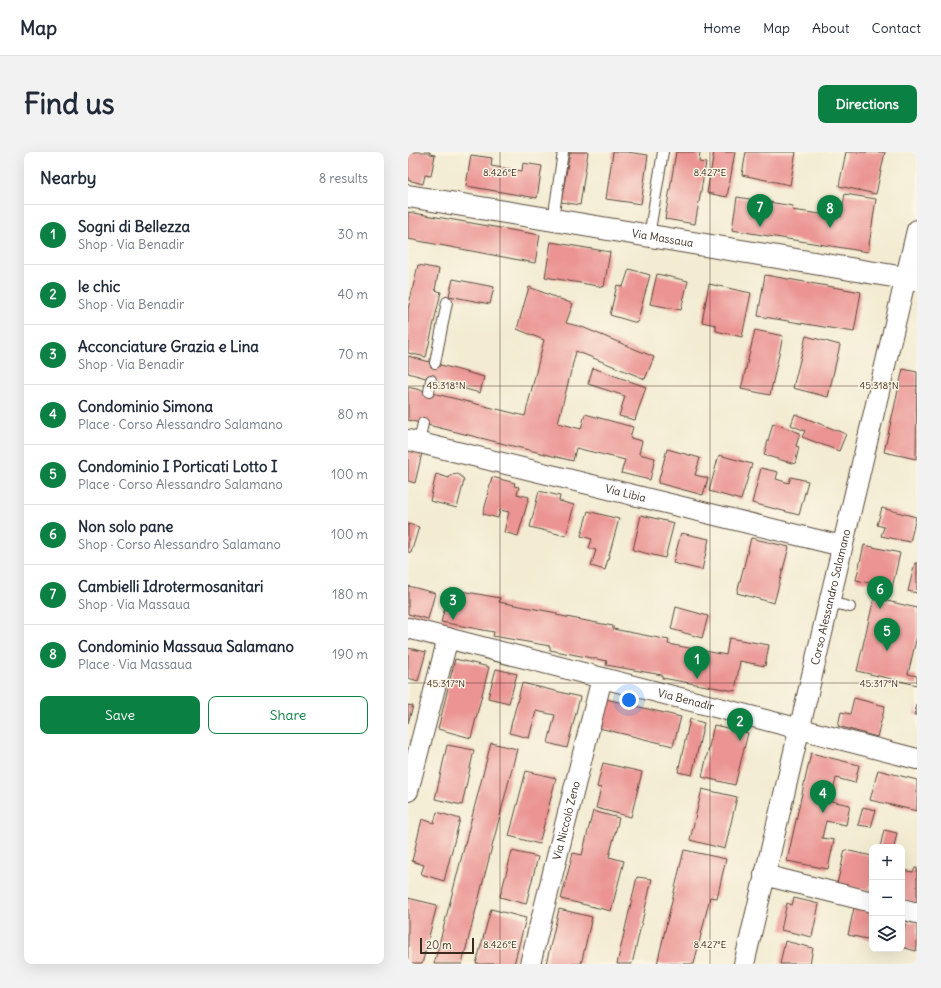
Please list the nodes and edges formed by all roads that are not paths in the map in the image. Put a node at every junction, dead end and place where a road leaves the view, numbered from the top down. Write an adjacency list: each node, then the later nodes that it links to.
1 (563, 152): 4 (lane)
2 (662, 152): 6 (lane)
3 (408, 196): 4 (street, Via Massaua)
4 (553, 220): 6 (street, Via Massaua)
5 (917, 230): 7 (street, Corso Alessandro Salamano)
6 (649, 236): 7 (street, Via Massaua)
7 (912, 279): 14 (street, Corso Alessandro Salamano)
8 (446, 302): 9 (lane)
9 (435, 363)
10 (431, 380): 11 (lane)
11 (429, 392)
12 (423, 423): 13 (lane)
13 (413, 441): 14 (street, Via Libia)
14 (842, 546): 15 (street, Corso Alessandro Salamano)
15 (829, 602): 16 (lane); 20 (street, Corso Alessandro Salamano)
16 (850, 607)
17 (408, 628): 18 (street, Via Benadir)
18 (448, 638): 19 (street, Via Benadir); 22 (street)
19 (602, 678): 20 (street, Via Benadir); 27 (street, Via Niccolò Zeno)
20 (799, 728): 21 (street, Via Benadir); 23 (street, Corso Alessandro Salamano)
21 (917, 759)
22 (408, 791)
23 (764, 875): 24 (street); 28 (street, Corso Alessandro Salamano)
24 (869, 901)
25 (905, 910): 26 (street)
26 (917, 913)
27 (530, 964)
28 (744, 964)

